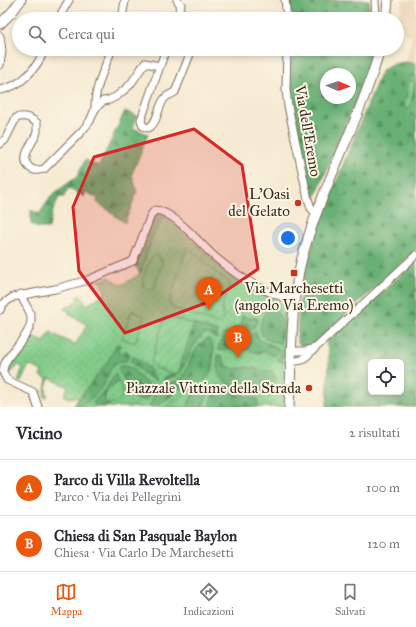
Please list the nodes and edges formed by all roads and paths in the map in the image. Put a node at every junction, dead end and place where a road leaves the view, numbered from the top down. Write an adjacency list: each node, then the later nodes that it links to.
1 (21, 0): 14 (main road)
2 (69, 0): 8 (street)
3 (125, 0): 9 (street)
4 (177, 0): 10 (street)
5 (285, 0): 11 (street)
6 (375, 0): 12 (street)
7 (388, 0): 13 (main road)
8 (62, 12)
9 (123, 12)
10 (178, 12)
11 (286, 12)
12 (376, 12)
13 (387, 12)
14 (0, 24)
15 (0, 36): 24 (street)
16 (42, 56): 26 (street)
17 (110, 56): 27 (street)
18 (164, 56): 25 (street)
19 (189, 56): 25 (street)
20 (287, 56): 29 (street, Via dell'Eremo)
21 (377, 56): 23 (street)
22 (378, 56): 23 (main road)
23 (377, 61): 29 (main road)
24 (0, 65)
25 (160, 66): 27 (street)
26 (0, 90)
27 (95, 109): 28 (street)
28 (0, 144)
29 (316, 214): 32 (main road)
30 (416, 255): 34 (street)
31 (21, 294): 32 (street); 33 (street); 37 (street)
32 (295, 300): 35 (main road)
33 (1, 307)
34 (316, 347): 35 (street); 36 (street)
35 (292, 351): 36 (main road)
36 (292, 362): 38 (main road)
37 (38, 407)
38 (289, 407)

